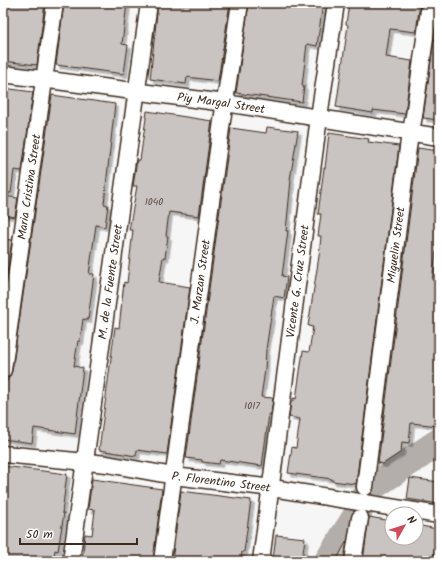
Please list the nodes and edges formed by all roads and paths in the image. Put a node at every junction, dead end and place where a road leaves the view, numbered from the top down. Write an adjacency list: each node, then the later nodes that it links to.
1 (55, 3): 7 (street, Maria Cristina Street)
2 (148, 3): 8 (street, M. de la Fuente Street)
3 (240, 3): 9 (street, J. Marzan Street)
4 (336, 3): 10 (street, Vicente G. Cruz Street)
5 (430, 3): 11 (street, Miguelin Street)
6 (3, 74): 7 (street, Piy Margal Street)
7 (44, 79): 8 (street, Piy Margal Street); 13 (street, Maria Cristina Street)
8 (136, 92): 9 (street, Piy Margal Street); 15 (street, M. de la Fuente Street)
9 (225, 103): 10 (street, Piy Margal Street); 16 (street, J. Marzan Street)
10 (319, 117): 11 (street, Piy Margal Street); 18 (street, Vicente G. Cruz Street)
11 (411, 133): 12 (street, Piy Margal Street); 17 (street, Miguelin Street)
12 (439, 137)
13 (3, 370)
14 (3, 454): 15 (street, P. Florentino Street)
15 (86, 461): 16 (street, P. Florentino Street); 21 (street, M. de la Fuente Street)
16 (174, 476): 18 (street, P. Florentino Street); 22 (street, J. Marzan Street)
17 (365, 487)
18 (272, 488): 19 (street, P. Florentino Street); 23 (street, Vicente G. Cruz Street)
19 (439, 515)
20 (360, 518): 24 (street)
21 (71, 561)
22 (162, 561)
23 (261, 561)
24 (353, 561)

